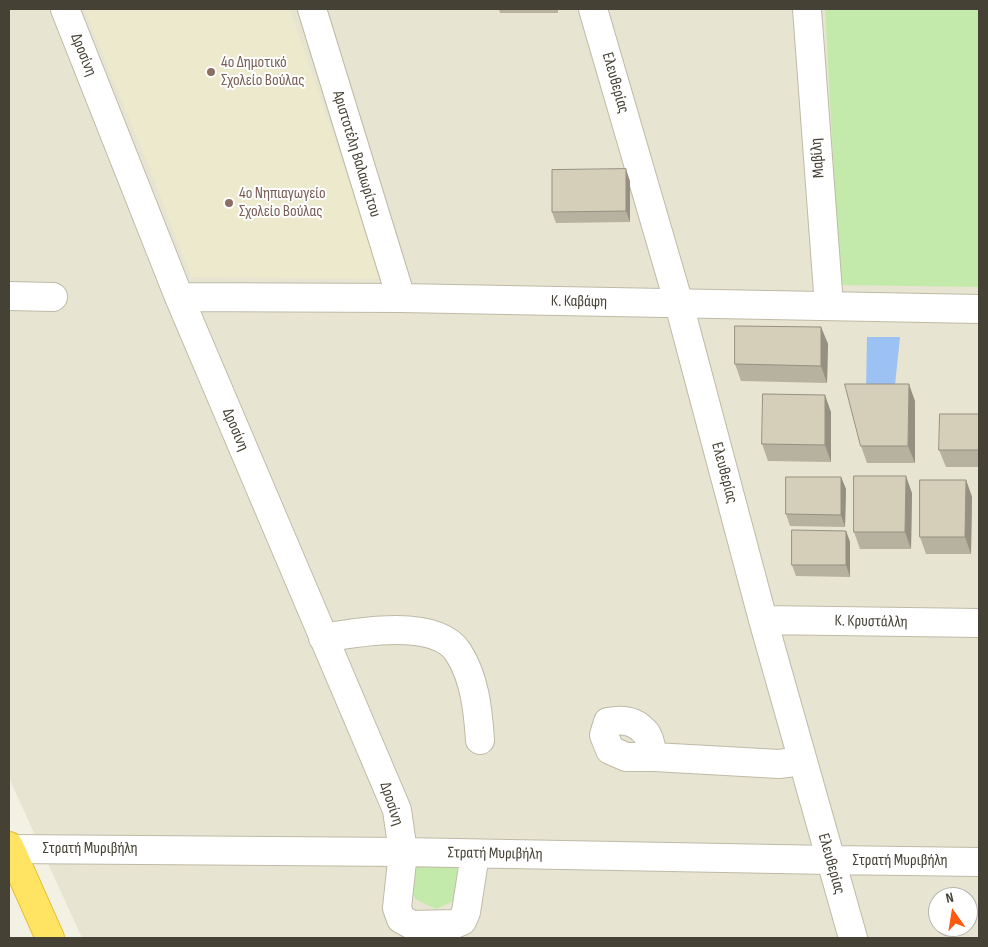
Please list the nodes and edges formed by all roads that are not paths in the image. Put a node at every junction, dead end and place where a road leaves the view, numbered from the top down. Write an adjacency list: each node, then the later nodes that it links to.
1 (65, 9): 7 (street, Δροσίνη)
2 (312, 9): 8 (street, Αριστοτέλη Βαλαωρίτου)
3 (593, 9): 9 (street, Ελευθερίας)
4 (807, 9): 10 (street, Μαβίλη)
5 (9, 296): 6 (street)
6 (53, 297)
7 (179, 297): 8 (street, Κ. Καβάφη); 14 (street, Δροσίνη)
8 (401, 298): 9 (street, Κ. Καβάφη)
9 (679, 304): 10 (street, Κ. Καβάφη); 12 (street, Ελευθερίας)
10 (829, 306): 11 (street, Κ. Καβάφη)
11 (979, 309)
12 (763, 620): 13 (street, Κ. Κρυστάλλη); 17 (street, Ελευθερίας)
13 (979, 623)
14 (324, 638): 15 (street); 19 (street, Δροσίνη)
15 (480, 740)
16 (654, 757): 17 (street)
17 (803, 761): 21 (street, Ελευθερίας)
18 (9, 848): 19 (street, Στρατή Μυριβήλη); 23 (highway)
19 (403, 852): 20 (street, Στρατή Μυριβήλη); 20 (street, Δροσίνη)
20 (475, 854): 21 (street, Στρατή Μυριβήλη)
21 (830, 860): 22 (street, Στρατή Μυριβήλη); 24 (street, Ελευθερίας)
22 (979, 862)
23 (50, 938)
24 (853, 938)

